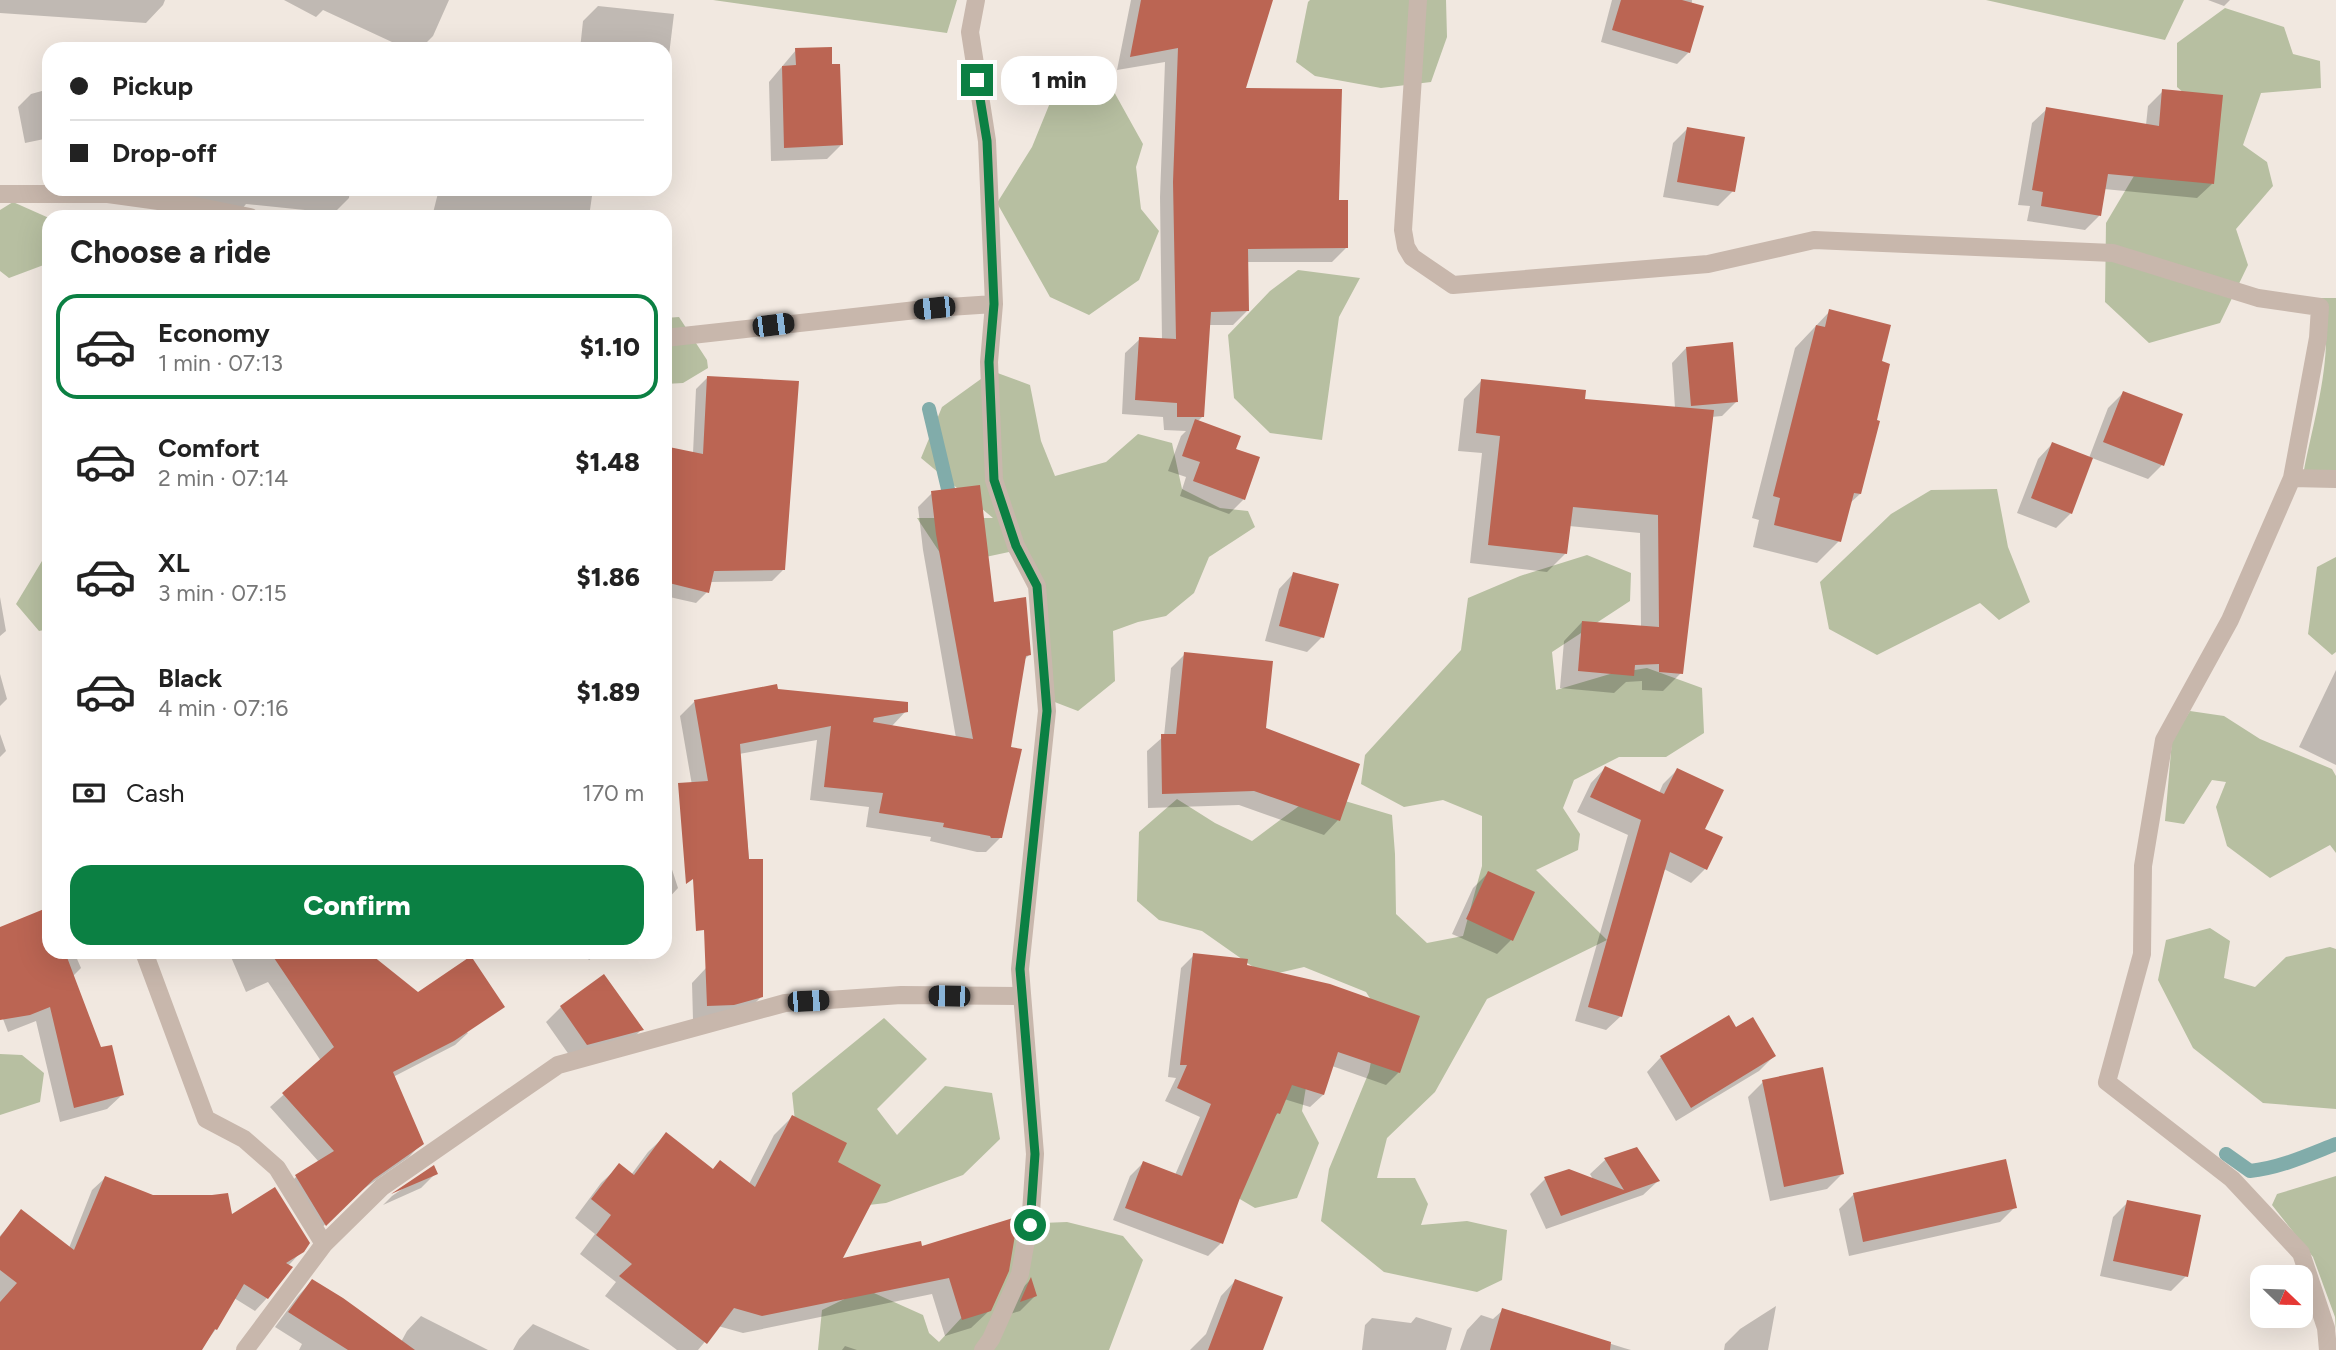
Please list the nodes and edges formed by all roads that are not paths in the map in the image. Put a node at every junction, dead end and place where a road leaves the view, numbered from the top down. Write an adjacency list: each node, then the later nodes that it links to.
1 (976, 0): 7 (street)
2 (1418, 0): 9 (street)
3 (0, 194): 4 (street)
4 (42, 194)
5 (122, 196): 6 (street)
6 (215, 210)
7 (994, 304): 8 (street); 12 (street)
8 (672, 337)
9 (2292, 478): 10 (street); 16 (street)
10 (2336, 479)
11 (147, 959): 13 (street)
12 (1021, 996): 13 (street); 15 (street)
13 (324, 1244): 14 (street)
14 (245, 1350)
15 (983, 1350)
16 (2328, 1350)

